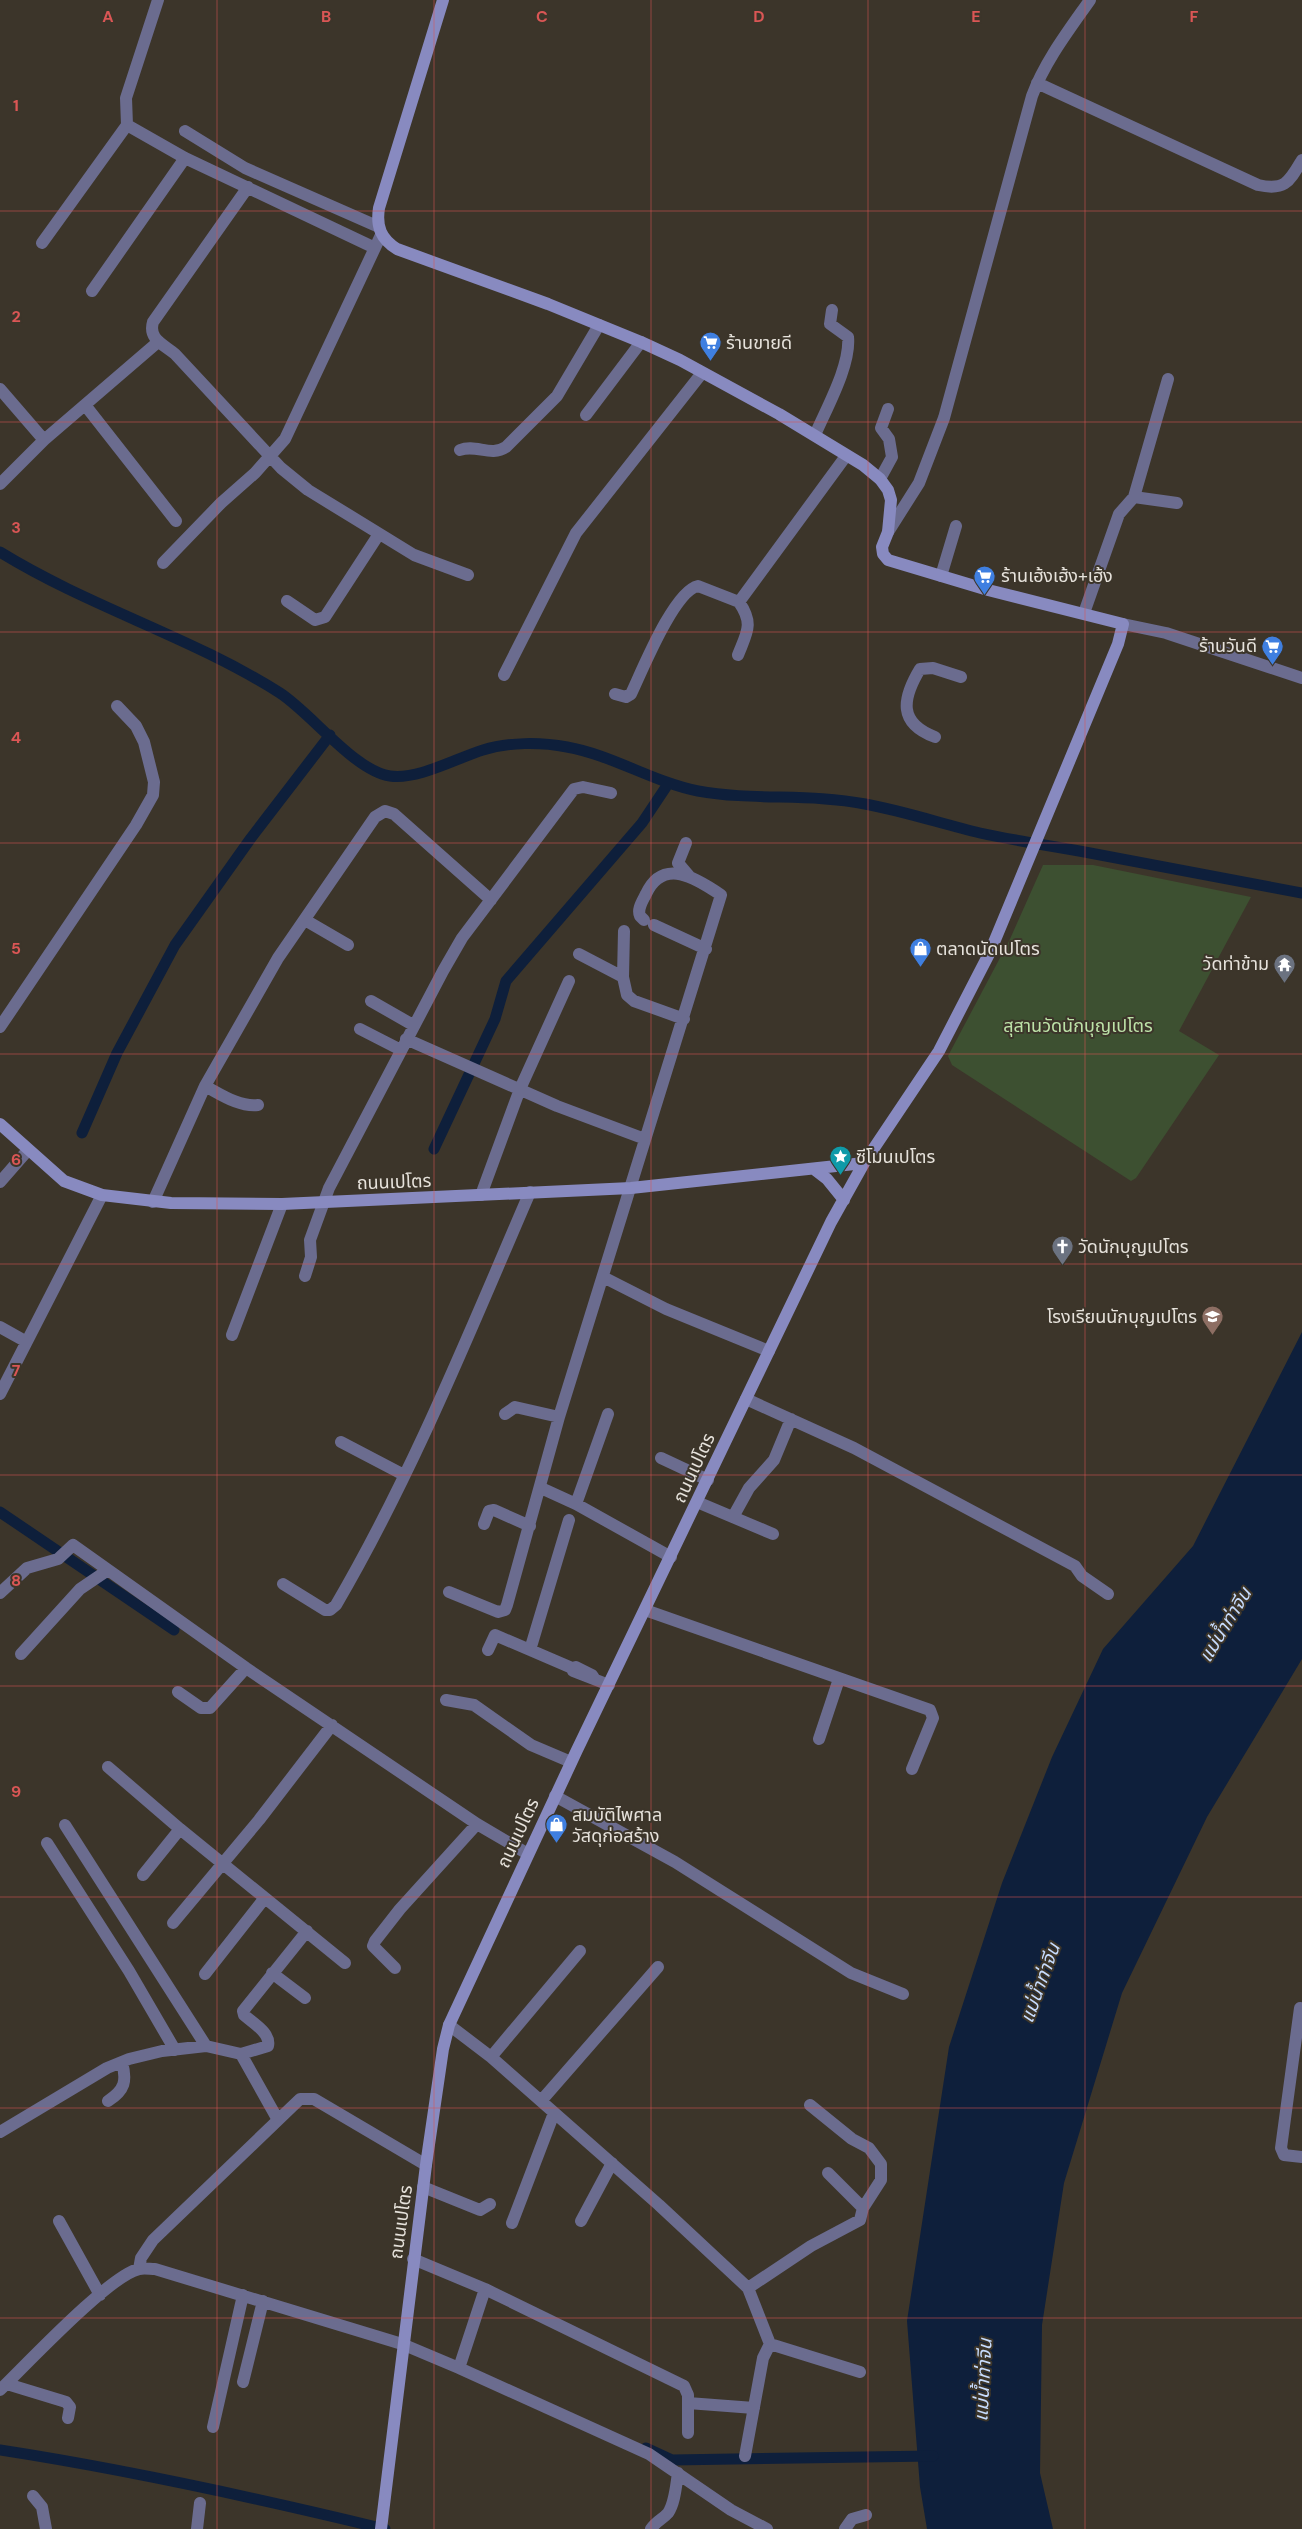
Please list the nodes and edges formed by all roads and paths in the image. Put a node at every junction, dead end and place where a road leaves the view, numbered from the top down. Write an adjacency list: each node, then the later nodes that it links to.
1 (158, 0): 5 (street)
2 (443, 0): 10 (street)
3 (1090, 0): 4 (street)
4 (1037, 83): 8 (street); 35 (street)
5 (126, 125): 7 (street); 11 (street)
6 (185, 131): 10 (street)
7 (185, 158): 9 (street); 13 (street)
8 (1302, 160)
9 (248, 187): 12 (street); 16 (street)
10 (380, 231): 12 (street); 15 (street)
11 (42, 243)
12 (375, 248): 27 (street)
13 (92, 291)
14 (832, 310): 24 (street)
15 (599, 325): 17 (street); 26 (street)
16 (158, 342): 21 (street); 27 (street)
17 (641, 342): 18 (street); 23 (street)
18 (702, 373): 24 (street); 45 (street)
19 (1168, 379): 31 (street)
20 (0, 389): 25 (street)
21 (85, 405): 25 (street); 33 (street)
22 (888, 409): 29 (street)
23 (586, 415)
24 (815, 435): 28 (street)
25 (44, 440): 30 (street)
26 (460, 450)
27 (272, 456): 36 (street); 37 (street)
28 (846, 456): 29 (street); 41 (street)
29 (880, 479): 35 (street)
30 (0, 484)
31 (1134, 498): 32 (street); 42 (street)
32 (1177, 503)
33 (176, 521)
34 (956, 526): 39 (street)
35 (888, 532): 39 (street)
36 (379, 534): 38 (street); 40 (street)
37 (163, 563)
38 (468, 575)
39 (941, 576): 42 (street)
40 (287, 602)
41 (739, 602): 44 (street); 48 (street)
42 (1084, 614): 43 (street)
43 (1123, 624): 47 (street); 74 (street)
44 (738, 655)
45 (504, 675)
46 (961, 677): 50 (street)
47 (1302, 678)
48 (615, 694)
49 (117, 706): 65 (street)
50 (935, 736)
51 (611, 793): 54 (street)
52 (686, 843): 53 (street)
53 (690, 877): 58 (street); 58 (street)
54 (491, 900): 55 (street); 64 (street)
55 (304, 920): 57 (street); 68 (street)
56 (624, 931): 60 (street)
57 (348, 945)
58 (706, 949): 63 (street)
59 (579, 954): 60 (street)
60 (623, 977): 63 (street)
61 (569, 981): 69 (street)
62 (371, 1001): 64 (street)
63 (684, 1019): 72 (street)
64 (413, 1026): 67 (street)
65 (0, 1027)
66 (360, 1029): 67 (street)
67 (403, 1044): 69 (street); 82 (street)
68 (205, 1086): 70 (street); 83 (street)
69 (520, 1089): 72 (street); 80 (street)
70 (258, 1105)
71 (0, 1124): 73 (street, ถนนเปโตร)
72 (645, 1139): 77 (street)
73 (28, 1150): 76 (street); 79 (street, ถนนเปโตร)
74 (864, 1163): 75 (street, ถนนเปโตร); 81 (street, ถนนเปโตร)
75 (814, 1169): 77 (street, ถนนเปโตร); 81 (street)
76 (0, 1182)
77 (631, 1188): 78 (street, ถนนเปโตร); 86 (street)
78 (530, 1192): 80 (street, ถนนเปโตร); 99 (street)
79 (102, 1195): 83 (street, ถนนเปโตร); 89 (street)
80 (481, 1195): 82 (street, ถนนเปโตร)
81 (844, 1200): 90 (street, ถนนเปโตร)
82 (324, 1201): 84 (street, ถนนเปโตร); 85 (street)
83 (153, 1202): 84 (street, ถนนเปโตร)
84 (282, 1204): 88 (street)
85 (305, 1276)
86 (603, 1277): 90 (street); 95 (street)
87 (0, 1327): 89 (street)
88 (232, 1335)
89 (26, 1341): 91 (street)
90 (769, 1351): 92 (street, ถนนเปโตร)
91 (0, 1394)
92 (746, 1399): 96 (street); 100 (street, ถนนเปโตร)
93 (505, 1414): 95 (street)
94 (608, 1414): 103 (street)
95 (559, 1417): 101 (street)
96 (791, 1420): 104 (street); 114 (street)
97 (341, 1442): 99 (street)
98 (662, 1458): 100 (street)
99 (404, 1475): 111 (street)
100 (708, 1480): 102 (street, ถนนเปโตร)
101 (541, 1488): 103 (street); 107 (street)
102 (697, 1502): 104 (street); 109 (street, ถนนเปโตร)
103 (576, 1504): 109 (street)
104 (733, 1517): 108 (street)
105 (569, 1520): 117 (street)
106 (484, 1524): 107 (street)
107 (530, 1526): 112 (street)
108 (773, 1534)
109 (671, 1557): 115 (street, ถนนเปโตร)
110 (106, 1571): 113 (street); 118 (street); 119 (street)
111 (283, 1584)
112 (449, 1592)
113 (0, 1594)
114 (1108, 1594)
115 (645, 1610): 120 (street); 121 (street, ถนนเปโตร)
116 (488, 1650): 117 (street)
117 (530, 1650): 121 (street)
118 (21, 1654)
119 (246, 1668): 122 (street); 124 (street)
120 (839, 1679): 125 (street); 128 (street)
121 (609, 1685): 126 (street, ถนนเปโตร)
122 (178, 1692)
123 (446, 1700): 126 (street)
124 (332, 1725): 130 (street); 135 (street)
125 (819, 1739)
126 (572, 1762): 129 (street, ถนนเปโตร)
127 (108, 1767): 132 (street)
128 (912, 1769)
129 (555, 1796): 134 (street, ถนนเปโตร); 146 (street)
130 (477, 1824): 134 (street); 143 (street)
131 (65, 1825): 150 (street)
132 (180, 1829): 135 (street); 136 (street)
133 (47, 1844): 151 (street)
134 (528, 1854): 149 (street, ถนนเปโตร)
135 (223, 1863): 137 (street); 138 (street)
136 (143, 1875)
137 (264, 1899): 139 (street); 145 (street)
138 (174, 1923)
139 (307, 1931): 141 (street); 144 (street)
140 (580, 1951): 153 (street)
141 (345, 1962)
142 (658, 1967): 156 (street)
143 (395, 1968)
144 (272, 1973): 147 (street); 152 (street)
145 (205, 1974)
146 (902, 1994)
147 (305, 1998)
148 (1300, 2008): 161 (street)
149 (449, 2025): 153 (street); 163 (street, ถนนเปโตร)
150 (206, 2046): 151 (street); 152 (street)
151 (175, 2050): 154 (street)
152 (241, 2054): 159 (street)
153 (490, 2057): 156 (street)
154 (122, 2062): 155 (street); 160 (street)
155 (108, 2101)
156 (541, 2101): 158 (street)
157 (810, 2105): 167 (street)
158 (554, 2113): 162 (street); 170 (street)
159 (278, 2120): 163 (street); 172 (street)
160 (0, 2132)
161 (1302, 2157)
162 (612, 2163): 169 (street); 173 (street)
163 (426, 2165): 165 (street, ถนนเปโตร)
164 (828, 2173): 167 (street)
165 (423, 2187): 166 (street); 171 (street, ถนนเปโตร)
166 (490, 2204)
167 (863, 2208): 173 (street)
168 (60, 2220): 175 (street)
169 (582, 2220)
170 (512, 2223)
171 (413, 2259): 174 (street); 178 (street, ถนนเปโตร)
172 (140, 2269): 175 (street); 176 (street)
173 (748, 2288): 179 (street)
174 (485, 2289): 180 (street); 184 (street)
175 (100, 2294): 183 (street)
176 (243, 2294): 177 (street); 187 (street)
177 (263, 2301): 178 (street); 182 (street)
178 (402, 2344): 180 (street); 196 (street, ถนนเปโตร)
179 (770, 2344): 181 (street); 185 (street)
180 (459, 2368): 190 (street)
181 (860, 2372)
182 (243, 2382)
183 (3, 2387): 186 (street)
184 (688, 2403): 185 (street); 188 (street)
185 (754, 2408): 189 (street)
186 (68, 2418)
187 (213, 2427)
188 (688, 2433)
189 (745, 2456)
190 (678, 2473): 197 (street); 198 (street)
191 (33, 2496): 194 (street)
192 (200, 2503): 195 (street)
193 (866, 2515): 199 (street)
194 (46, 2529)
195 (196, 2529)
196 (381, 2529)
197 (651, 2529)
198 (767, 2529)
199 (845, 2529)

